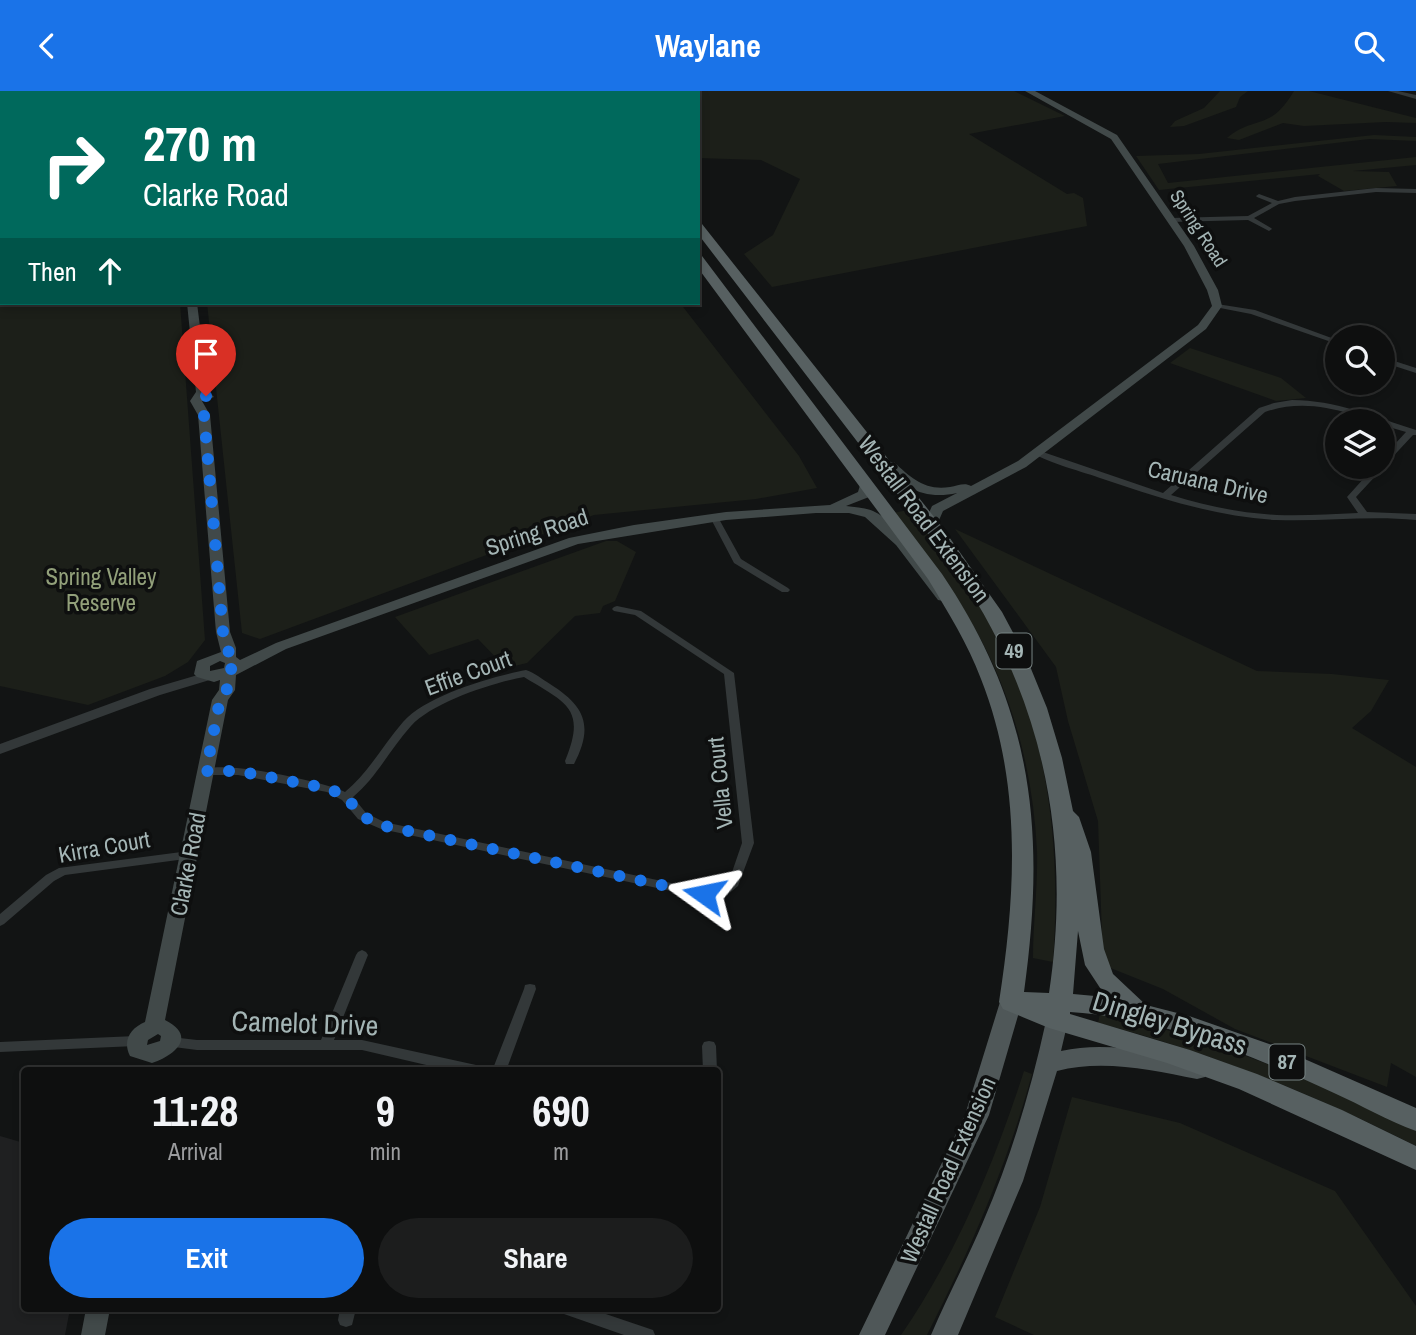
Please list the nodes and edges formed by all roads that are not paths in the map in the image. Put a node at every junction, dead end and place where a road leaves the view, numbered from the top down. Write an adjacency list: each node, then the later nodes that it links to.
1 (1029, 91): 10 (main road, Spring Road)
2 (1391, 91): 3 (street)
3 (1416, 97)
4 (1376, 190): 5 (street); 7 (street); 8 (street)
5 (1416, 191)
6 (1259, 196): 8 (street)
7 (1388, 201)
8 (1277, 203): 9 (street)
9 (1249, 218): 10 (street); 12 (street)
10 (1171, 220): 15 (main road, Spring Road)
11 (700, 229): 22 (highway, Westall Road Extension / 49)
12 (1269, 229)
13 (700, 262): 27 (highway, Westall Road Extension / 49)
14 (192, 305): 37 (main road, Clarke Road)
15 (1217, 306): 16 (street); 24 (main road)
16 (1325, 338)
17 (1395, 363): 18 (street)
18 (1416, 370)
19 (1338, 409): 28 (street)
20 (1395, 426): 21 (street)
21 (1414, 433): 23 (street)
22 (862, 435): 25 (main road); 33 (highway, Westall Road Extension / 49)
23 (1395, 451)
24 (1037, 453): 25 (main road); 28 (street, Caruana Drive)
25 (1008, 473): 33 (main road)
26 (1368, 479): 30 (street)
27 (866, 485): 29 (main road, Spring Road); 36 (highway, Westall Road Extension / 49)
28 (1166, 495): 30 (street, Caruana Drive)
29 (820, 509): 32 (main road, Spring Road); 36 (main road, Spring Road)
30 (1363, 513): 31 (street, Caruana Drive)
31 (1416, 517)
32 (715, 519): 34 (street); 38 (main road, Spring Road)
33 (930, 524): 44 (highway, Westall Road Extension / 49)
34 (785, 590)
35 (617, 610): 45 (street, Vella Court)
36 (960, 614): 50 (highway, Westall Road Extension / 49)
37 (223, 632): 38 (main road, Clarke Road); 39 (main road)
38 (229, 665): 39 (main road, Spring Road); 40 (main road, Clarke Road)
39 (206, 670): 40 (main road); 41 (street)
40 (220, 700): 43 (main road, Clarke Road)
41 (0, 749)
42 (570, 761): 45 (street, Effie Court)
43 (206, 771): 45 (street, Vella Court); 46 (main road, Clarke Road)
44 (1060, 796): 51 (highway, Westall Road Extension / 49); 52 (highway)
45 (346, 797)
46 (189, 855): 47 (street, Kirra Court); 53 (main road, Clarke Road)
47 (0, 921)
48 (362, 955): 55 (street)
49 (530, 989): 61 (street)
50 (1011, 1001): 51 (highway, 87); 70 (main road, Westall Road Extension / 49)
51 (1058, 1011): 52 (highway, Dingley Bypass / 87); 59 (main road, Westall Road Extension / 49); 63 (highway, Dingley Bypass / 87)
52 (1154, 1016): 64 (highway, Dingley Bypass / 87)
53 (154, 1027): 54 (main road); 58 (main road)
54 (171, 1042): 55 (street, Camelot Drive); 58 (main road)
55 (326, 1042): 60 (street, Camelot Drive)
56 (709, 1046): 62 (street)
57 (0, 1047): 58 (street)
58 (142, 1056)
59 (1048, 1064): 63 (main road); 71 (main road, Westall Road Extension / 49)
60 (461, 1067)
61 (501, 1067)
62 (710, 1067)
63 (1244, 1079): 65 (highway, Dingley Bypass / 87)
64 (1416, 1120)
65 (1416, 1159)
66 (97, 1312): 68 (main road)
67 (599, 1313): 69 (street)
68 (93, 1335)
69 (647, 1335)
70 (872, 1335)
71 (944, 1335)

